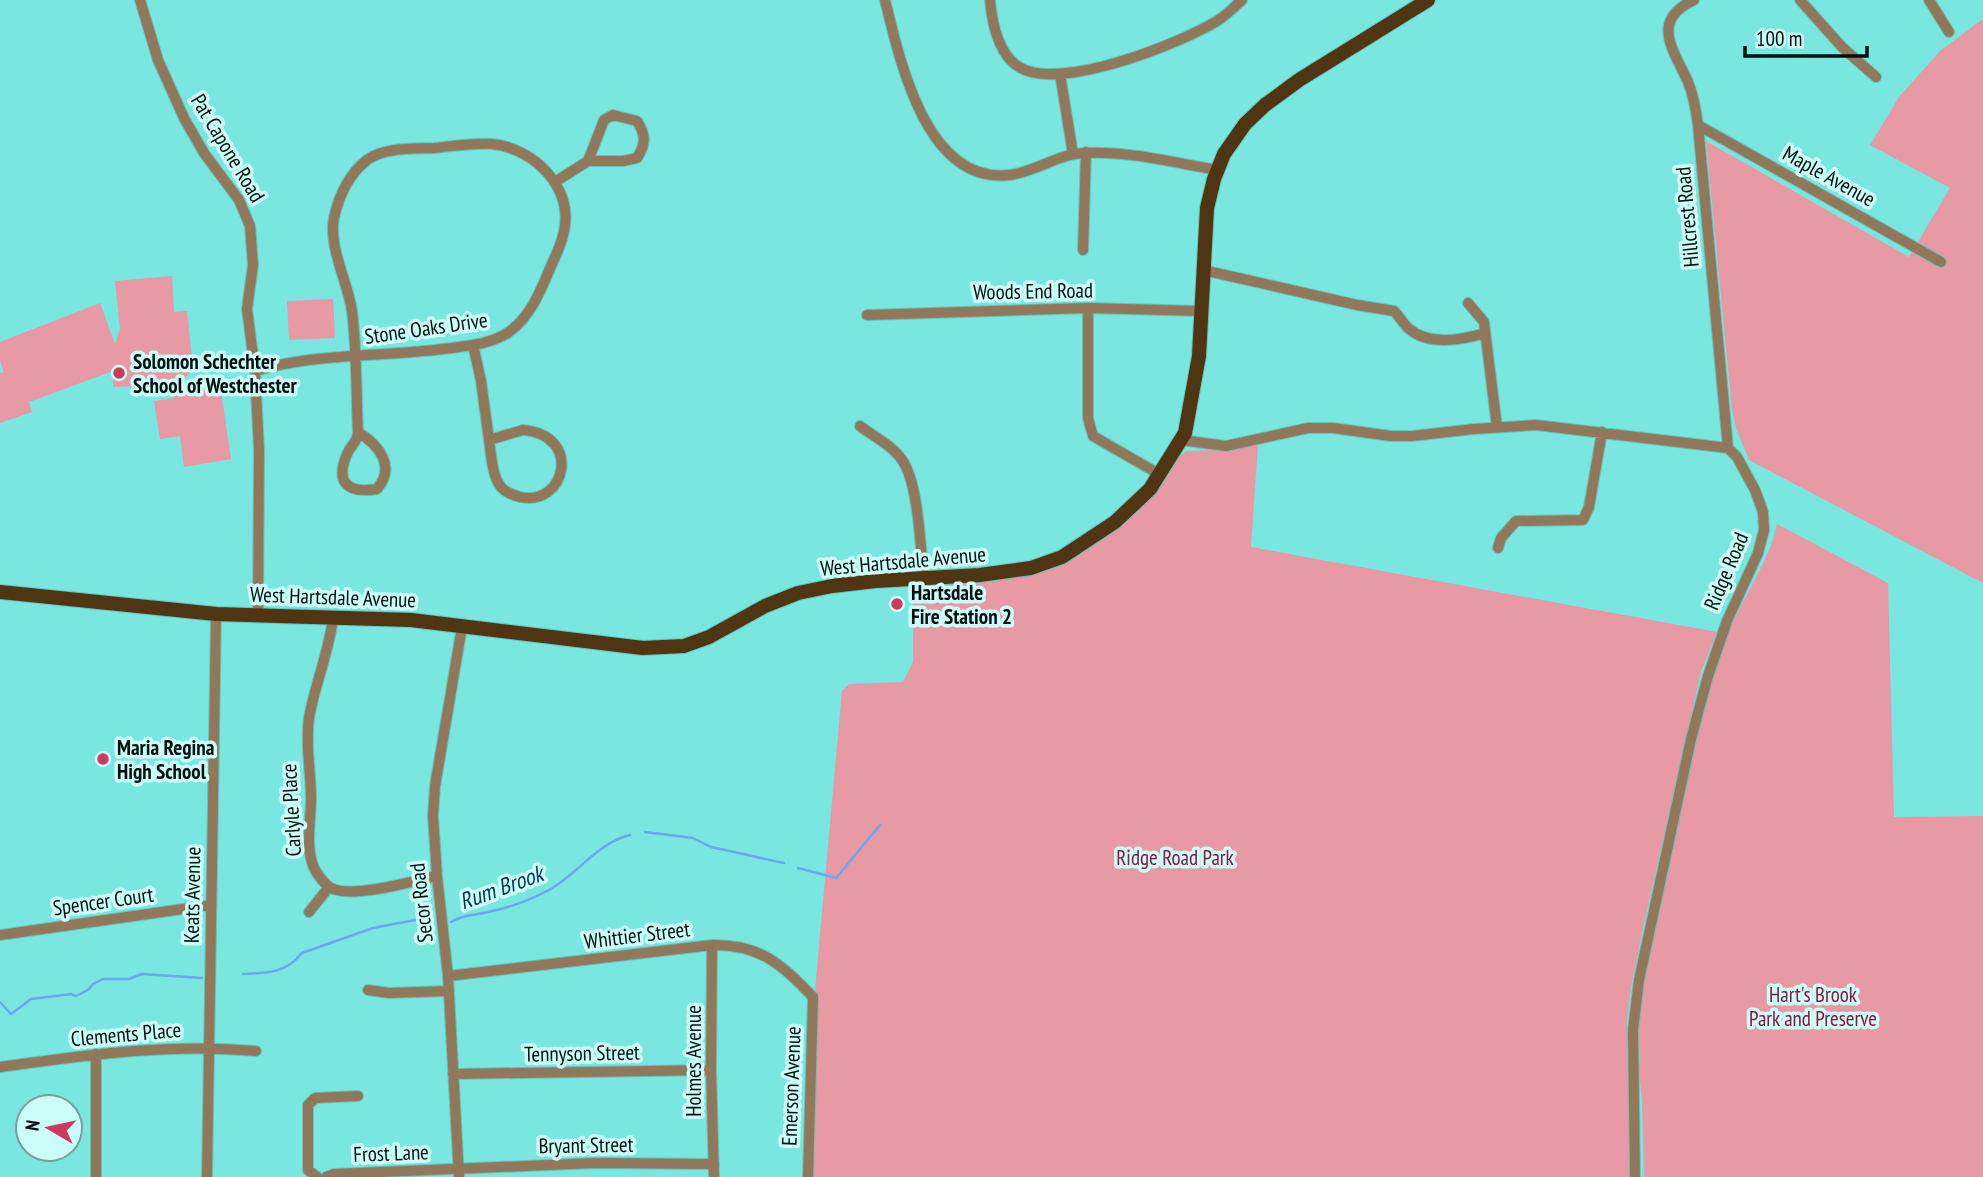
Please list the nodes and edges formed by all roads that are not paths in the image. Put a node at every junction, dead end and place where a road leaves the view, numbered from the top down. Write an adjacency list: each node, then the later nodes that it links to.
1 (140, 0): 28 (street, Pat Capone Road)
2 (885, 0): 14 (street)
3 (990, 0): 10 (street)
4 (1242, 0): 10 (street)
5 (1428, 0): 16 (main road, West Hartsdale Avenue)
6 (1693, 0): 12 (street, Hillcrest Road)
7 (1800, 0): 11 (street)
8 (1928, 0): 9 (street)
9 (1949, 32)
10 (1060, 74): 14 (street)
11 (1876, 77)
12 (1698, 125): 19 (street, Maple Avenue); 35 (street, Hillcrest Road)
13 (1086, 152): 14 (street); 16 (street); 18 (street)
14 (1073, 154)
15 (588, 161): 15 (street); 17 (street)
16 (1218, 170): 20 (main road, West Hartsdale Avenue)
17 (555, 182): 26 (street, Stone Oaks Drive); 27 (street, Stone Oaks Drive)
18 (1083, 250)
19 (1941, 262)
20 (1203, 270): 23 (main road, West Hartsdale Avenue); 25 (street)
21 (1468, 303): 25 (street)
22 (1088, 308): 23 (street, Woods End Road); 24 (street, Woods End Road); 36 (street)
23 (1201, 311): 34 (main road, West Hartsdale Avenue)
24 (867, 315)
25 (1485, 333): 30 (street)
26 (473, 345): 27 (street, Stone Oaks Drive); 33 (street)
27 (355, 357): 28 (street, Stone Oaks Drive); 31 (street)
28 (254, 371): 41 (street, Pat Capone Road)
29 (860, 426): 38 (street)
30 (1497, 427): 32 (street); 34 (street)
31 (358, 432): 31 (street)
32 (1602, 432): 35 (street); 37 (street)
33 (489, 440): 33 (street)
34 (1181, 440): 36 (main road, West Hartsdale Avenue)
35 (1728, 448): 69 (street, Ridge Road)
36 (1159, 474): 38 (main road, West Hartsdale Avenue)
37 (1498, 548)
38 (924, 578): 43 (main road, West Hartsdale Avenue)
39 (0, 592): 40 (main road, West Hartsdale Avenue)
40 (216, 614): 41 (main road, West Hartsdale Avenue); 46 (street, Keats Avenue)
41 (258, 614): 42 (main road, West Hartsdale Avenue)
42 (333, 618): 43 (main road, West Hartsdale Avenue); 45 (street, Carlyle Place)
43 (462, 627): 44 (street, Secor Road)
44 (437, 876): 45 (street); 50 (street, Secor Road)
45 (329, 887): 47 (street)
46 (211, 905): 48 (street, Spencer Court); 54 (street, Keats Avenue)
47 (309, 912)
48 (0, 935)
49 (712, 945): 50 (street, Whittier Street); 53 (street, Whittier Street); 58 (street, Holmes Avenue)
50 (448, 976): 52 (street, Secor Road)
51 (368, 990): 52 (street)
52 (448, 991): 59 (street, Secor Road)
53 (813, 997): 68 (street, Emerson Avenue)
54 (209, 1047): 55 (street, Clements Place); 56 (street, Clements Place); 64 (street, Keats Avenue)
55 (256, 1051)
56 (96, 1054): 57 (street, Clements Place); 63 (street)
57 (0, 1066)
58 (711, 1070): 59 (street, Tennyson Street); 61 (street, Holmes Avenue)
59 (453, 1074): 62 (street, Secor Road)
60 (358, 1096): 65 (street)
61 (714, 1164): 62 (street, Bryant Street); 67 (street, Holmes Avenue)
62 (459, 1173): 66 (street, Frost Lane)
63 (96, 1177)
64 (207, 1177)
65 (317, 1177)
66 (326, 1177)
67 (714, 1177)
68 (808, 1177)
69 (1635, 1177)

